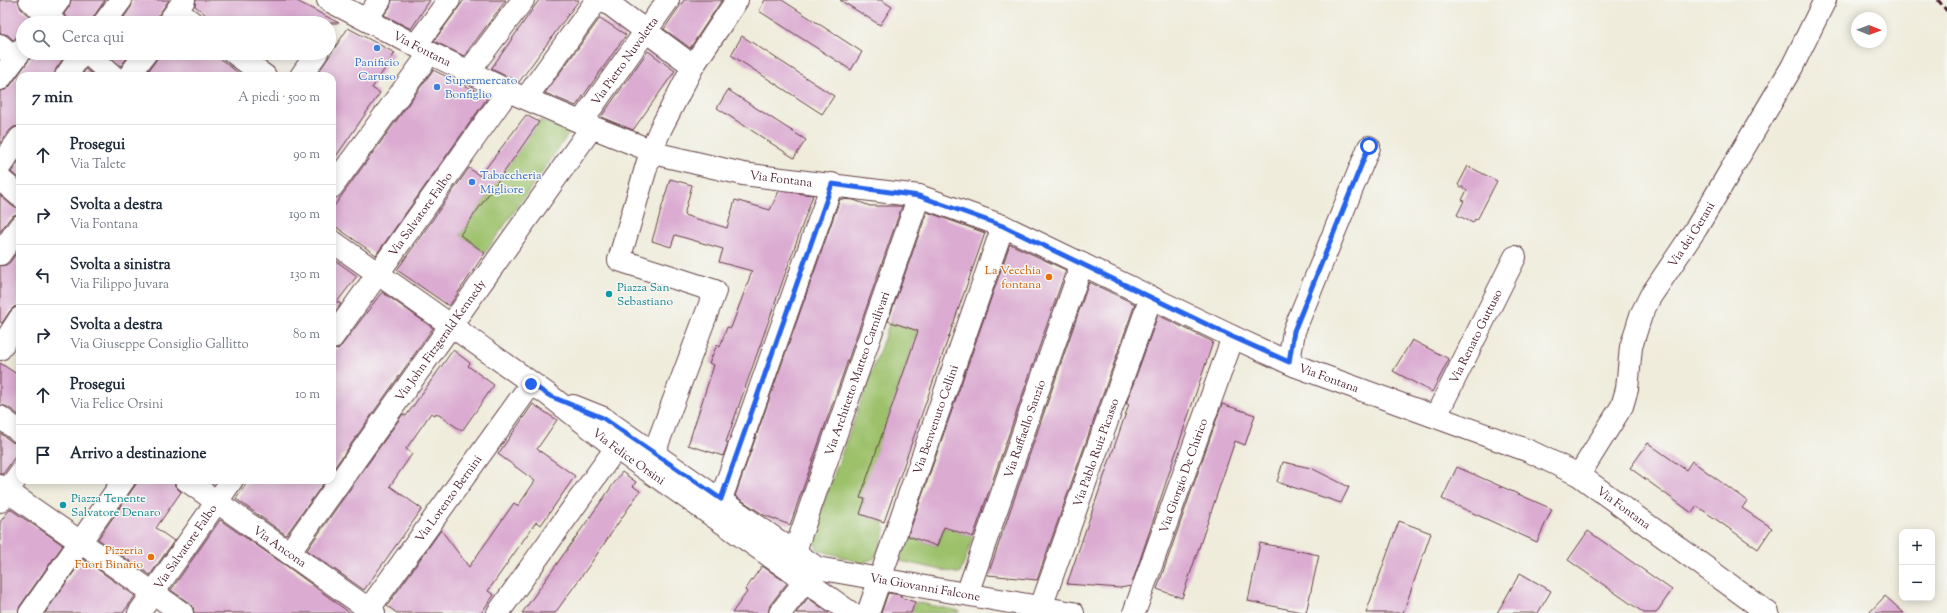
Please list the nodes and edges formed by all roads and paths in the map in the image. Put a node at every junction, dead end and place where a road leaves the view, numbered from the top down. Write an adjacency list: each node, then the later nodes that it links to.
1 (30, 0): 12 (street)
2 (121, 0): 13 (street)
3 (328, 0): 14 (street, Via Fontana)
4 (380, 0): 14 (street)
5 (449, 0): 16 (street)
6 (523, 0): 24 (street)
7 (597, 0): 31 (street, Via Salvatore Falbo)
8 (604, 0): 15 (street)
9 (668, 0): 15 (street, Via Pietro Nuvoletta)
10 (737, 0): 23 (street)
11 (1825, 0): 63 (street, Via dei Gerani)
12 (50, 15)
13 (109, 16)
14 (366, 19): 16 (street, Via Fontana)
15 (646, 31): 23 (street); 32 (street, Via Pietro Nuvoletta)
16 (423, 49): 24 (street, Via Fontana); 38 (street)
17 (13, 50): 30 (street)
18 (77, 60): 25 (street)
19 (95, 60): 26 (street)
20 (141, 60): 27 (street)
21 (243, 60): 28 (street)
22 (312, 60): 29 (street)
23 (693, 66): 35 (street)
24 (469, 71): 31 (street, Via Fontana)
25 (69, 72)
26 (108, 72)
27 (132, 72)
28 (260, 72)
29 (303, 72)
30 (0, 79)
31 (517, 95): 32 (street, Via Fontana); 48 (street, Via Salvatore Falbo)
32 (587, 125): 35 (street, Via Fontana); 51 (street, Via John Fitzgerald Kennedy)
33 (16, 144): 36 (street)
34 (1369, 146): 55 (street)
35 (651, 151): 39 (street, Via Fontana); 62 (street)
36 (0, 166)
37 (0, 179): 40 (street)
38 (336, 181)
39 (832, 184): 41 (street, Via Fontana); 69 (street)
40 (16, 193)
41 (919, 196): 42 (street, Via Fontana); 72 (street, Via Architetto Matteo Carnilivari)
42 (1003, 226): 47 (street, Via Fontana); 75 (street, Via Benvenuto Cellini)
43 (16, 232): 45 (street)
44 (336, 244): 48 (street, Via Felice Orsini)
45 (0, 254)
46 (1515, 257): 58 (street, Via Renato Guttuso)
47 (1082, 264): 49 (street, Via Fontana); 77 (street, Via Raffaello Sanzio)
48 (378, 274): 51 (street, Via Felice Orsini); 52 (street, Via Salvatore Falbo)
49 (1151, 297): 53 (street, Via Fontana); 79 (street, Via Pablo Ruiz Picasso)
50 (16, 325): 54 (street)
51 (452, 325): 56 (street, Via Felice Orsini); 73 (street, Via John Fitzgerald Kennedy)
52 (336, 332)
53 (1233, 337): 55 (street, Via Fontana); 89 (street, Via Giorgio De Chirico)
54 (7, 342)
55 (1289, 362): 58 (street, Via Fontana)
56 (531, 384): 57 (street, Via Felice Orsini); 80 (street, Via Lorenzo Bernini)
57 (550, 396): 61 (street, Via Felice Orsini); 62 (street)
58 (1436, 416): 63 (street, Via Fontana)
59 (0, 417): 60 (street)
60 (16, 429)
61 (616, 448): 74 (street, Via Felice Orsini); 84 (street)
62 (654, 453): 69 (street)
63 (1579, 475): 90 (street, Via Fontana)
64 (16, 478): 68 (street)
65 (121, 484): 71 (street)
66 (192, 484): 70 (street, Via Ancona)
67 (229, 484): 70 (street, Via Salvatore Falbo)
68 (2, 495): 71 (street)
69 (721, 499): 72 (street)
70 (217, 501): 73 (street, Via Ancona); 76 (street, Via Salvatore Falbo)
71 (81, 547): 76 (street); 81 (street)
72 (795, 551): 74 (street)
73 (289, 553): 80 (street, Via Ancona)
74 (811, 574): 75 (street, Via Giovanni Falcone); 85 (street); 86 (street, Via Felice Orsini)
75 (880, 579): 77 (street, Via Giovanni Falcone); 87 (street, Via Benvenuto Cellini)
76 (153, 592): 82 (street, Via Salvatore Falbo); 83 (street)
77 (967, 594): 78 (street, Via Giovanni Falcone)
78 (987, 606): 79 (street, Via Giovanni Falcone)
79 (1041, 607): 88 (street, Via Giovanni Falcone)
80 (370, 612)
81 (30, 613)
82 (139, 613)
83 (182, 613)
84 (498, 613)
85 (780, 613)
86 (851, 613)
87 (868, 613)
88 (1073, 613)
89 (1134, 613)
90 (1768, 613)

